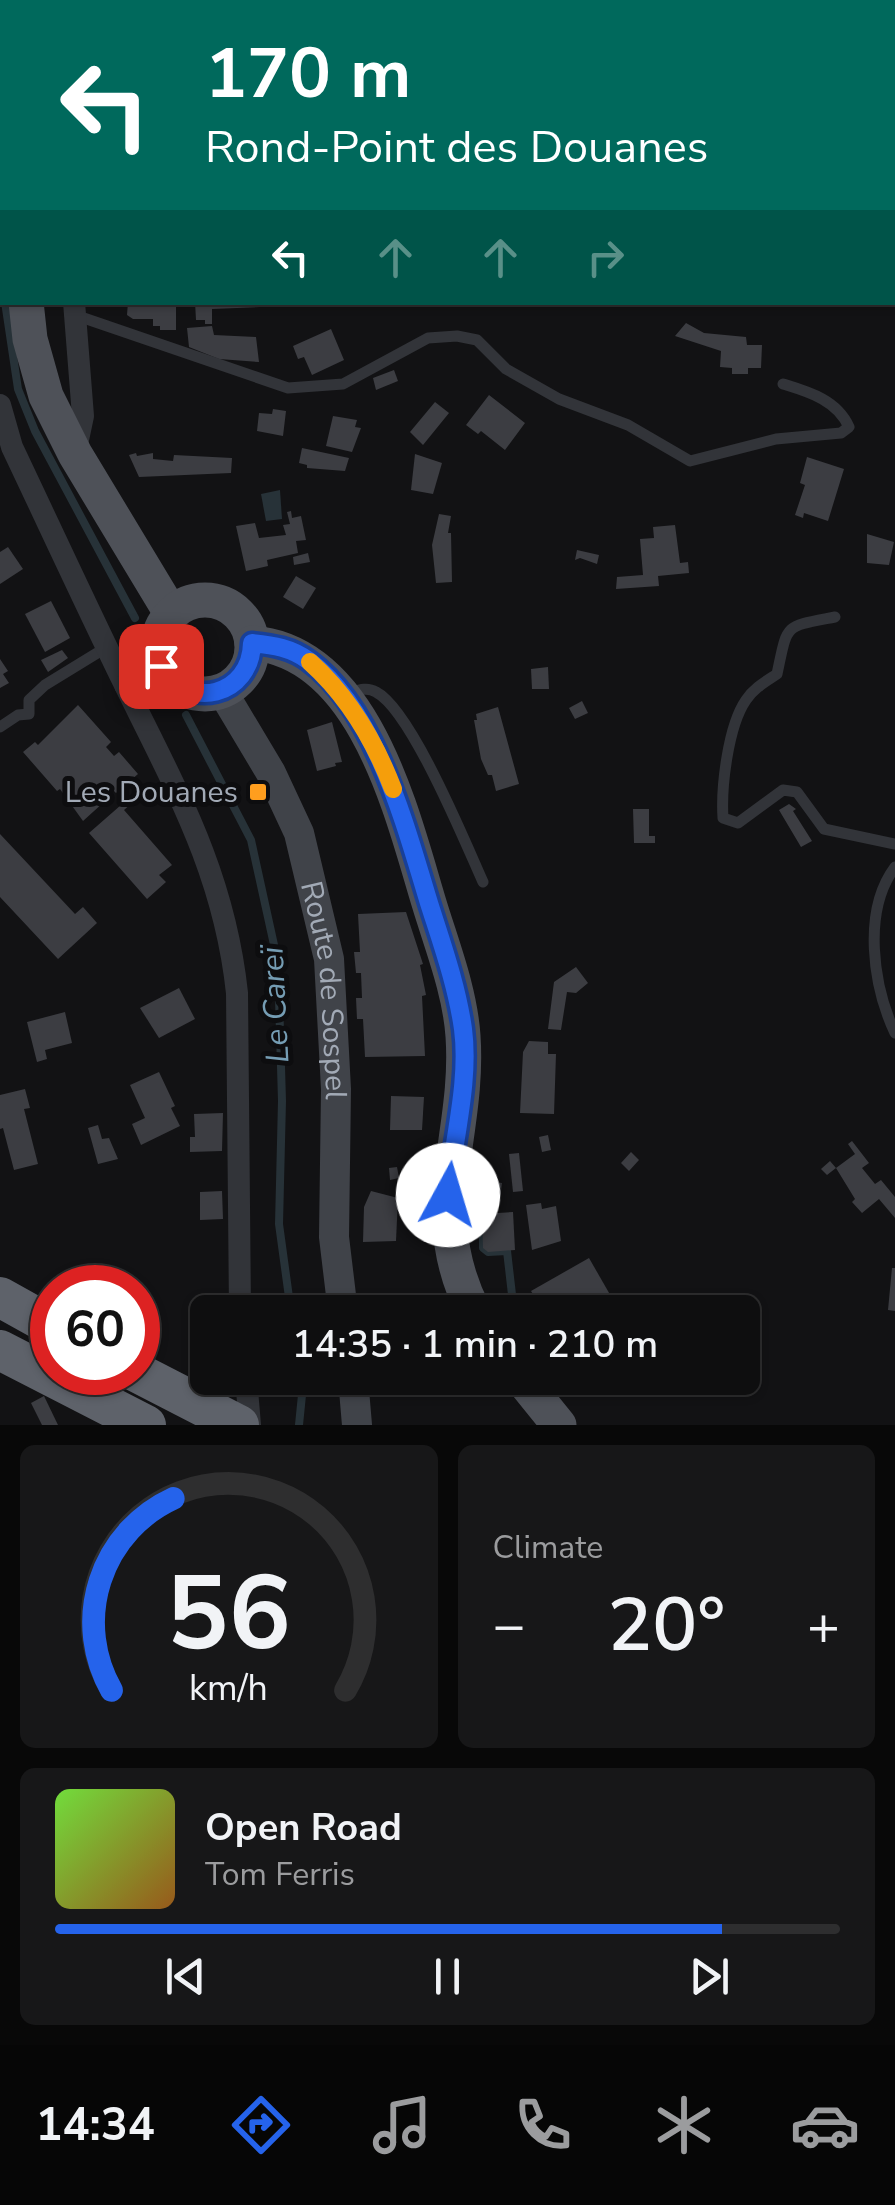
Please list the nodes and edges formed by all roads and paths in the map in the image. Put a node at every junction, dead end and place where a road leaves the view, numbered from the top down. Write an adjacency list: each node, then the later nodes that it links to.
1 (26, 305): 5 (main road)
2 (74, 309): 3 (lane); 5 (street)
3 (783, 384)
4 (0, 405): 9 (street)
5 (76, 454): 6 (main road)
6 (171, 613): 8 (main road); 10 (main road)
7 (835, 617): 15 (lane)
8 (252, 643): 12 (main road); 13 (main road)
9 (107, 647): 11 (street); 14 (lane)
10 (161, 666): 11 (street); 12 (main road)
11 (125, 685): 19 (street)
12 (222, 692): 20 (street, Route de Sospel)
13 (342, 695): 17 (lane); 21 (main road)
14 (0, 727)
15 (895, 844)
16 (895, 867): 18 (lane)
17 (483, 882)
18 (895, 1033)
19 (240, 1295)
20 (342, 1295)
21 (466, 1295)
22 (0, 1297): 23 (highway)
23 (30, 1314)
24 (0, 1350): 29 (highway)
25 (160, 1384): 30 (highway)
26 (247, 1395): 31 (street)
27 (354, 1395): 32 (street)
28 (535, 1395): 33 (main road)
29 (146, 1425)
30 (239, 1425)
31 (250, 1425)
32 (357, 1425)
33 (559, 1425)

